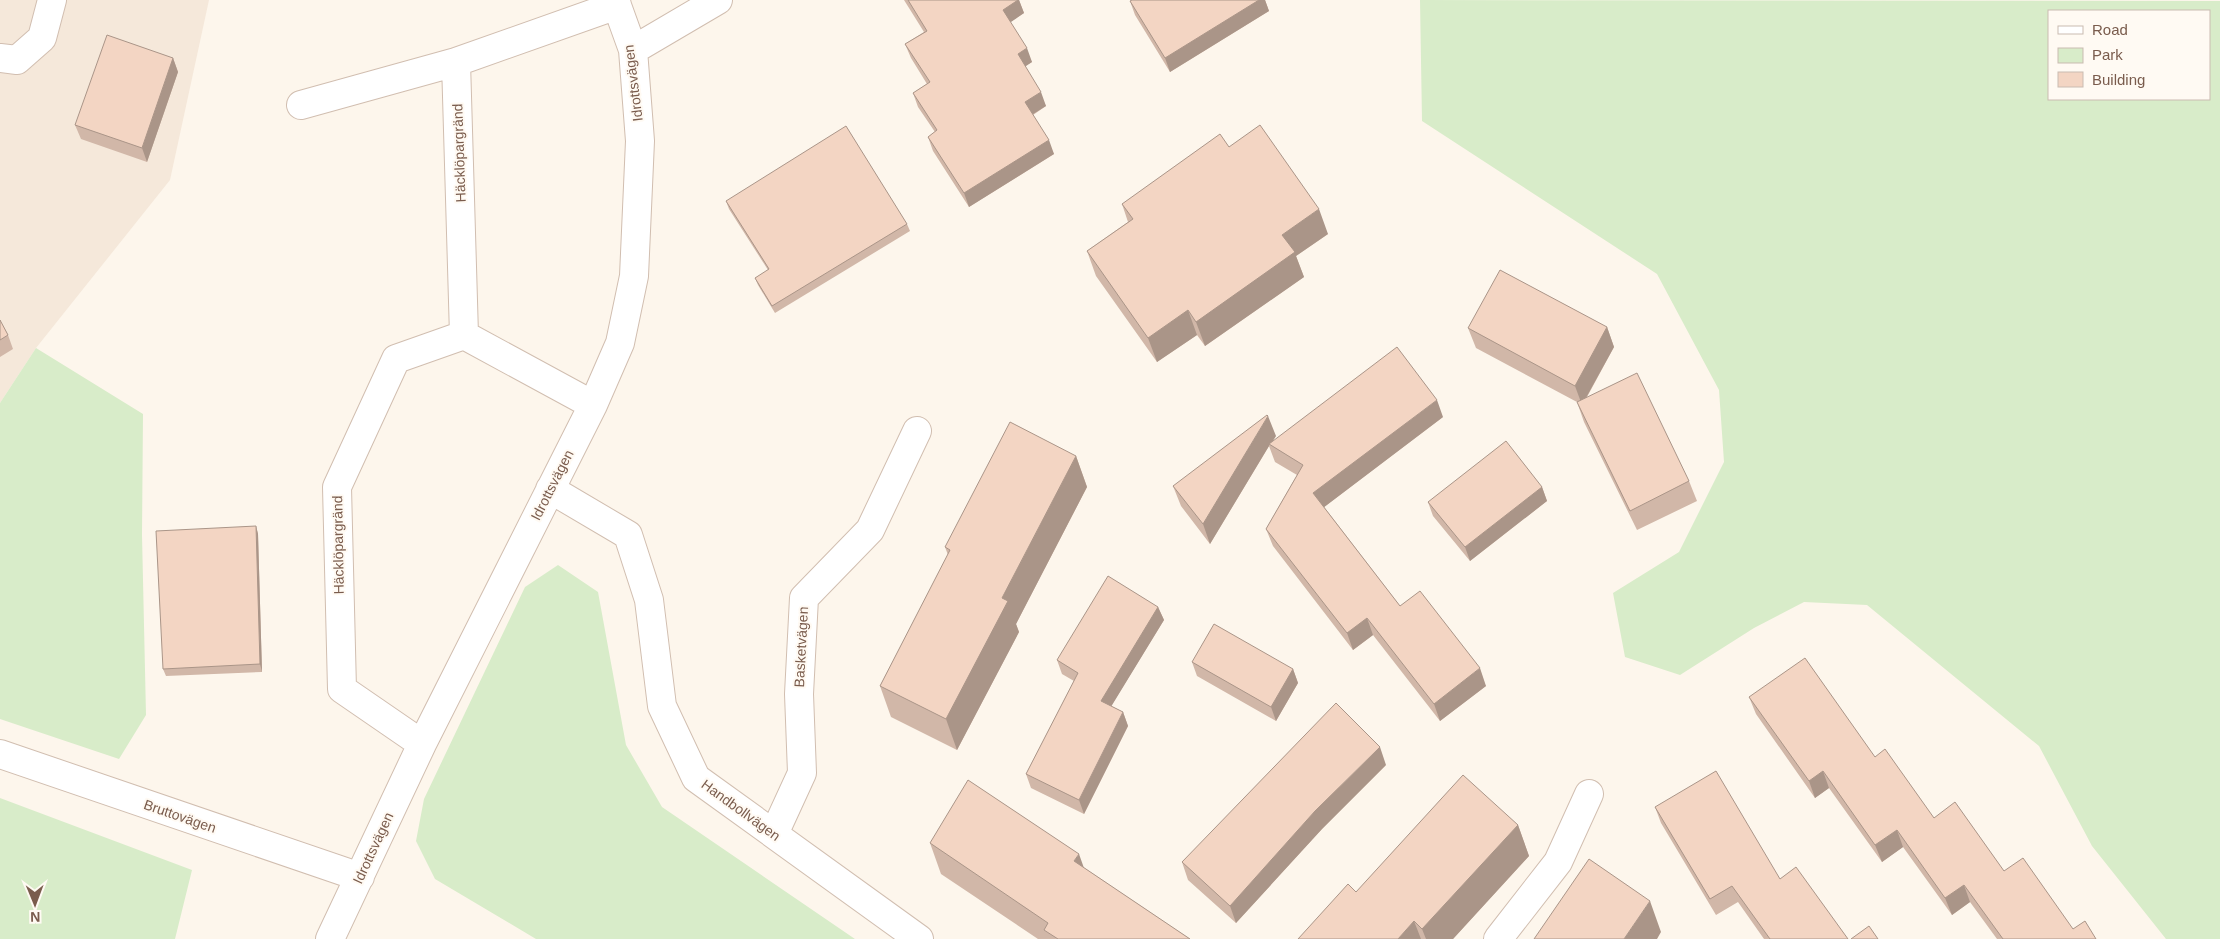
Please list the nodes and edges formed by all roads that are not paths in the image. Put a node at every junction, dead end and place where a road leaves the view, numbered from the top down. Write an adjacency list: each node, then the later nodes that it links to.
1 (52, 0): 5 (street)
2 (718, 0): 4 (street)
3 (616, 3): 4 (street, Idrottsvägen); 6 (street)
4 (633, 50): 9 (street, Idrottsvägen)
5 (0, 58)
6 (456, 62): 7 (street); 8 (street, Häcklöpargränd)
7 (300, 105)
8 (464, 335): 9 (street); 12 (street, Häcklöpargränd)
9 (593, 405): 11 (street, Idrottsvägen)
10 (917, 431): 15 (street, Basketvägen)
11 (550, 489): 12 (street, Idrottsvägen); 15 (street, Handbollvägen)
12 (422, 744): 16 (street, Idrottsvägen)
13 (0, 754): 16 (street, Bruttovägen)
14 (1589, 794): 19 (street)
15 (774, 834): 18 (street, Handbollvägen)
16 (360, 877): 17 (street, Idrottsvägen)
17 (330, 939)
18 (919, 939)
19 (1498, 939)

